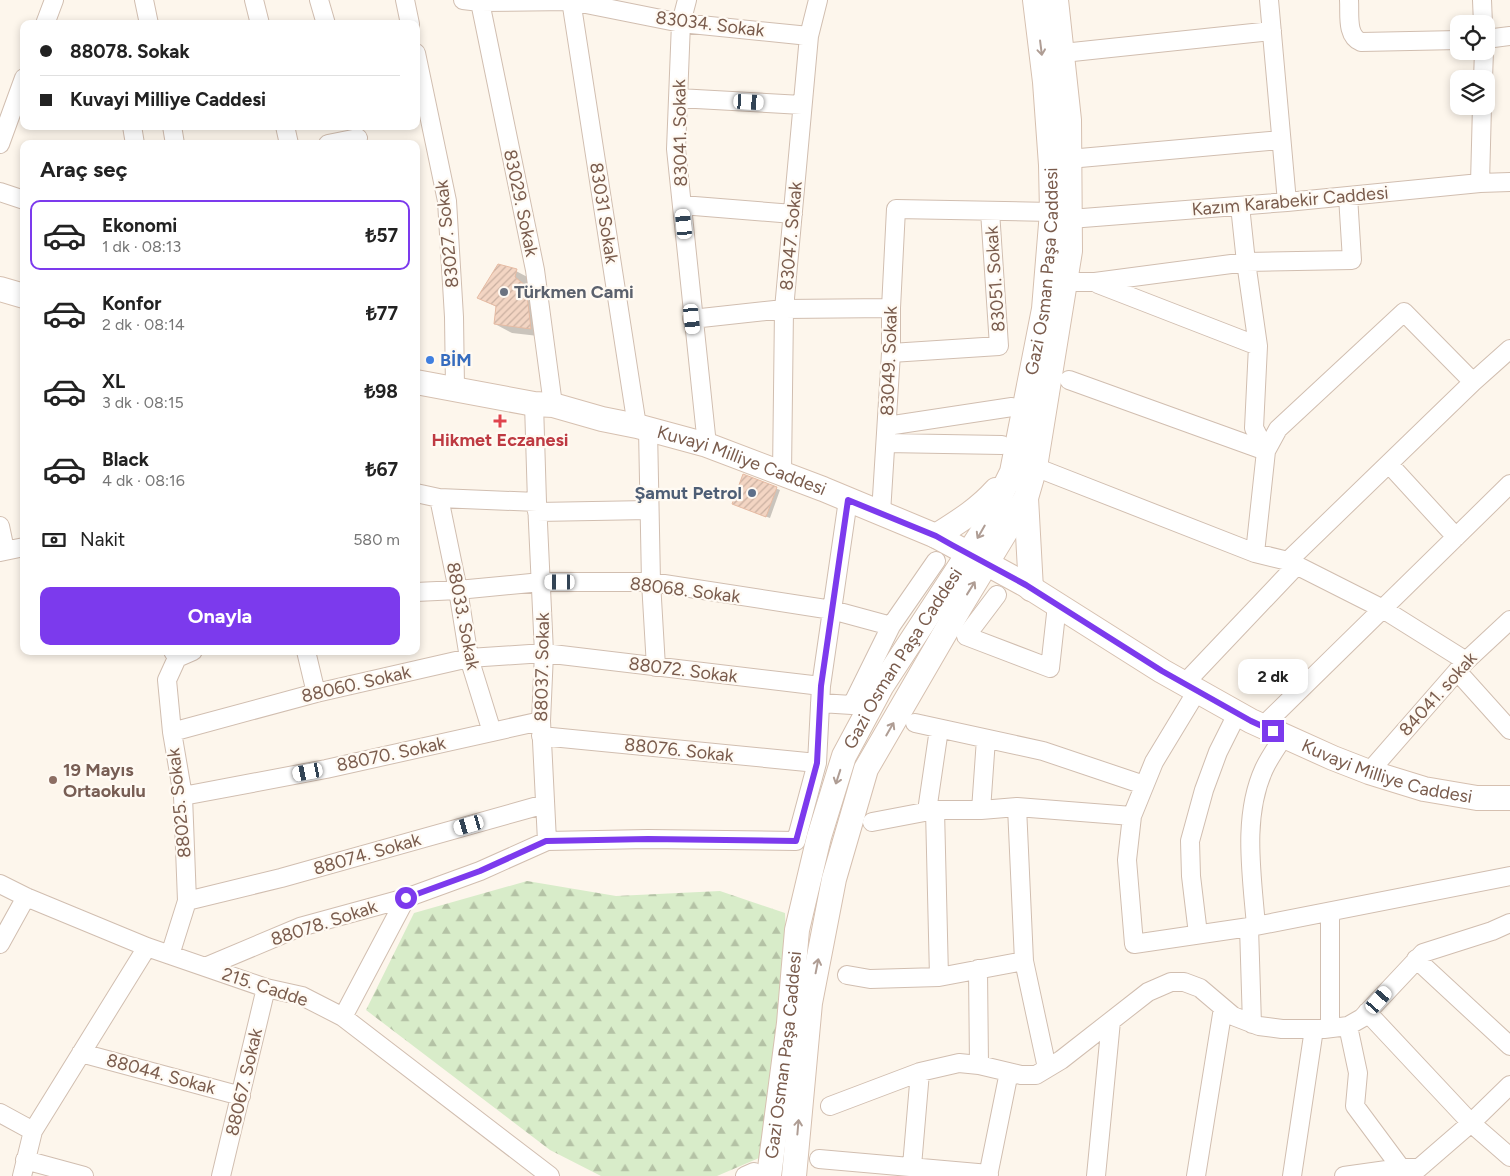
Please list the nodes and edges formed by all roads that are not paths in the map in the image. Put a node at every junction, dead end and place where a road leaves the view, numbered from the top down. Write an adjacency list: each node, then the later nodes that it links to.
1 (54, 0): 16 (street)
2 (144, 0): 17 (street)
3 (254, 0): 18 (street)
4 (320, 0): 19 (street)
5 (405, 0): 20 (street)
6 (571, 0): 14 (street, 83034. Sokak); 21 (street, 83034. Sokak); 67 (street, 83031 Sokak)
7 (687, 0): 21 (street, 83041. Sokak)
8 (818, 0): 23 (street, 83047. Sokak)
9 (1035, 0): 49 (main road, Gazi Osman Paşa Caddesi, one-way to 49)
10 (1056, 0): 27 (main road, Gazi Osman Paşa Caddesi)
11 (1269, 0): 22 (street)
12 (1349, 0): 26 (street)
13 (1482, 0): 15 (street)
14 (471, 1): 65 (street, 83029. Sokak)
15 (1483, 15)
16 (46, 20)
17 (148, 20)
18 (259, 20)
19 (325, 20)
20 (409, 20)
21 (681, 23): 23 (street, 83034. Sokak); 29 (street, 83041. Sokak)
22 (1272, 31): 27 (street); 35 (street)
23 (809, 36): 31 (street, 83047. Sokak)
24 (1510, 36): 25 (street)
25 (1495, 38)
26 (1450, 40)
27 (1063, 53): 37 (main road, Gazi Osman Paşa Caddesi)
28 (420, 72): 64 (street, 83027. Sokak)
29 (678, 98): 31 (street); 44 (street, 83041. Sokak)
30 (20, 101): 36 (street)
31 (802, 105): 48 (street, 83047. Sokak)
32 (1482, 115): 39 (street)
33 (358, 136): 34 (street)
34 (343, 140)
35 (1281, 140): 37 (street); 43 (street)
36 (0, 144)
37 (1069, 159): 49 (main road, Gazi Osman Paşa Caddesi)
38 (1510, 182): 39 (street, Kazım Karabekir Caddesi)
39 (1480, 183): 41 (street, Kazım Karabekir Caddesi)
40 (0, 192): 42 (street)
41 (1348, 196): 43 (street, Kazım Karabekir Caddesi); 50 (street)
42 (20, 199)
43 (1286, 202): 45 (street, Kazım Karabekir Caddesi)
44 (682, 205): 48 (street); 57 (street, 83041. Sokak)
45 (1240, 206): 49 (street, Kazım Karabekir Caddesi); 50 (street)
46 (896, 209): 47 (street, Kazım Karabekir Caddesi); 55 (street, 83049. Sokak)
47 (990, 211): 49 (street, Kazım Karabekir Caddesi); 60 (street, 83051. Sokak)
48 (793, 214): 56 (street, 83047. Sokak)
49 (1061, 216): 51 (main road, Gazi Osman Paşa Caddesi); 74 (main road, Gazi Osman Paşa Caddesi)
50 (1246, 262): 52 (street); 58 (street)
51 (1065, 282): 52 (street); 73 (main road, Gazi Osman Paşa Caddesi)
52 (1095, 282): 58 (street)
53 (0, 289): 54 (main road)
54 (20, 295)
55 (891, 308): 56 (street); 60 (street, 83049. Sokak)
56 (784, 309): 57 (street); 75 (street, 83047. Sokak)
57 (692, 319): 69 (street, 83041. Sokak)
58 (1258, 346): 71 (street)
59 (1510, 349): 62 (street)
60 (891, 353): 68 (street, 83049. Sokak)
61 (1069, 380): 71 (street)
62 (1473, 382): 71 (street); 72 (street)
63 (420, 383): 64 (main road, Kuvayi Milliye Caddesi)
64 (455, 388): 65 (main road, Kuvayi Milliye Caddesi)
65 (544, 405): 67 (main road, Kuvayi Milliye Caddesi); 81 (street, 88037. Sokak)
66 (1012, 407): 68 (street)
67 (642, 427): 69 (main road, Kuvayi Milliye Caddesi); 82 (street, 83031 Sokak)
68 (886, 434): 70 (street); 83 (street, 83049. Sokak)
69 (706, 445): 75 (main road, Kuvayi Milliye Caddesi)
70 (1002, 445)
71 (1266, 451): 89 (street)
72 (1389, 464): 86 (street); 92 (street)
73 (1035, 467): 79 (main road, Gazi Osman Paşa Caddesi); 89 (street)
74 (1012, 472): 85 (main road); 90 (main road, Gazi Osman Paşa Caddesi, one-way to 90)
75 (782, 474): 80 (main road, Kuvayi Milliye Caddesi)
76 (1507, 493): 86 (street)
77 (420, 494): 78 (street)
78 (438, 498): 81 (street); 96 (street, 88033. Sokak)
79 (1026, 498): 90 (main road, Gazi Osman Paşa Caddesi); 95 (main road)
80 (848, 500): 83 (main road, Kuvayi Milliye Caddesi); 101 (street)
81 (537, 507): 82 (street); 93 (street, 88037. Sokak)
82 (649, 510): 94 (street, 83031 Sokak)
83 (881, 513): 85 (main road, Kuvayi Milliye Caddesi)
84 (0, 526): 88 (street)
85 (936, 536): 90 (main road, Kuvayi Milliye Caddesi)
86 (1456, 537): 100 (street)
87 (20, 548): 88 (street)
88 (3, 551)
89 (1256, 553): 92 (street)
90 (977, 559): 95 (main road, Kuvayi Milliye Caddesi); 179 (main road, Gazi Osman Paşa Caddesi, one-way to 179); 184 (main road, Gazi Osman Paşa Caddesi, one-way to 90)
91 (936, 561): 103 (street)
92 (1292, 563): 100 (street); 110 (street)
93 (542, 582): 94 (street, 88068. Sokak); 96 (street, 88068. Sokak); 104 (street, 88037. Sokak)
94 (651, 582): 101 (street, 88068. Sokak); 109 (street, 83031 Sokak)
95 (1031, 589): 99 (main road, Kuvayi Milliye Caddesi)
96 (458, 590): 97 (street, 88068. Sokak); 107 (street, 88033. Sokak)
97 (420, 592)
98 (997, 594): 99 (street)
99 (1057, 605): 110 (main road, Kuvayi Milliye Caddesi)
100 (1384, 609): 108 (street); 118 (street)
101 (832, 610): 103 (street, 88068. Sokak); 112 (street)
102 (1510, 620): 108 (street, 84041. sokak)
103 (891, 626): 112 (street, 88072. Sokak)
104 (544, 653): 107 (street, 88060. Sokak); 109 (street, 88072. Sokak); 115 (street, 88037. Sokak)
105 (175, 655): 119 (street, 88025. Sokak)
106 (307, 655): 111 (street)
107 (469, 658): 111 (street, 88060. Sokak); 120 (street, 88033. Sokak)
108 (1462, 666): 117 (street); 123 (street, 84041. sokak)
109 (656, 667): 112 (street, 88072. Sokak)
110 (1190, 687): 113 (main road, Kuvayi Milliye Caddesi); 124 (street)
111 (316, 693): 119 (street, 88060. Sokak)
112 (821, 695): 122 (street)
113 (1237, 714): 118 (main road, Kuvayi Milliye Caddesi); 142 (street)
114 (915, 724): 116 (street)
115 (541, 728): 120 (street, 88070. Sokak); 122 (street, 88076. Sokak); 127 (street, 88037. Sokak)
116 (939, 729): 121 (street); 130 (street)
117 (1510, 730)
118 (1273, 731): 123 (main road, Kuvayi Milliye Caddesi); 141 (street)
119 (172, 732): 125 (street, 88025. Sokak)
120 (492, 732): 125 (street, 88070. Sokak)
121 (986, 739): 124 (street); 129 (street)
122 (817, 763): 133 (street, 88078. Sokak)
123 (1369, 772): 126 (main road, Kuvayi Milliye Caddesi)
124 (1144, 785): 131 (street)
125 (182, 796): 138 (street, 88025. Sokak)
126 (1510, 798)
127 (545, 804): 133 (street, 88037. Sokak); 138 (street, 88074. Sokak)
128 (1017, 807): 129 (street); 131 (street); 147 (street)
129 (981, 810): 130 (street)
130 (931, 811): 132 (street); 151 (street)
131 (1132, 816): 142 (street)
132 (872, 822)
133 (546, 841): 137 (street, 88078. Sokak)
134 (1510, 876): 139 (street)
135 (0, 884): 136 (street, 215. Cadde)
136 (26, 897): 143 (street); 144 (street, 215. Cadde)
137 (406, 898): 148 (street, 88078. Sokak); 155 (street)
138 (187, 901): 145 (street, 88025. Sokak)
139 (1330, 912): 141 (street); 159 (street)
140 (1510, 924): 146 (street)
141 (1252, 926): 142 (street); 157 (street)
142 (1198, 934)
143 (0, 944)
144 (146, 947): 145 (street, 215. Cadde); 161 (street)
145 (170, 955): 148 (street, 215. Cadde)
146 (1416, 959): 154 (street); 160 (street)
147 (1024, 961): 149 (street); 163 (street)
148 (205, 967): 152 (street, 215. Cadde)
149 (978, 968): 151 (street); 162 (street)
150 (846, 976): 151 (street)
151 (939, 977)
152 (266, 988): 155 (street, 215. Cadde); 167 (street, 88067. Sokak)
153 (1223, 1008): 156 (street); 157 (street); 186 (street)
154 (1367, 1012): 158 (street); 170 (street)
155 (343, 1017): 183 (street, 215. Cadde)
156 (1112, 1021): 163 (street); 185 (street)
157 (1252, 1024): 159 (street)
158 (1348, 1026): 159 (street); 177 (street)
159 (1322, 1029): 187 (street)
160 (1510, 1046)
161 (81, 1053): 167 (street, 88044. Sokak); 171 (street)
162 (979, 1065): 164 (street); 165 (street)
163 (1047, 1068): 165 (street)
164 (920, 1072): 168 (street); 174 (street)
165 (1008, 1072): 180 (street)
166 (1510, 1084): 170 (street)
167 (241, 1096): 182 (street, 88067. Sokak)
168 (830, 1106)
169 (0, 1113): 171 (street)
170 (1472, 1123): 172 (street); 178 (street)
171 (33, 1131): 175 (street)
172 (1510, 1157)
173 (819, 1159): 176 (street)
174 (912, 1166): 176 (street); 180 (street)
175 (23, 1168): 181 (street)
176 (871, 1170)
177 (1399, 1172): 178 (street); 188 (street)
178 (1422, 1172)
179 (756, 1175)
180 (988, 1175)
181 (84, 1176)
182 (221, 1176)
183 (550, 1176)
184 (794, 1176)
185 (1096, 1176)
186 (1196, 1176)
187 (1292, 1176)
188 (1344, 1176)

